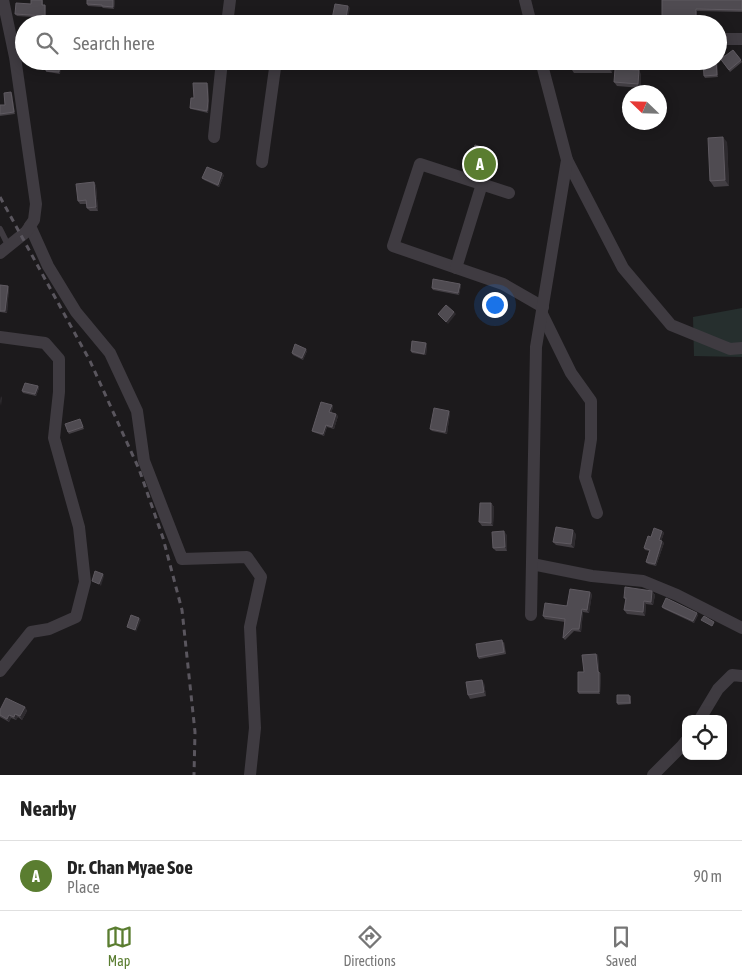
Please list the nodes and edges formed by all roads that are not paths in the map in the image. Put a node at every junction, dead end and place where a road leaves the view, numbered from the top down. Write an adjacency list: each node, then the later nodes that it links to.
1 (3, 0): 8 (street)
2 (230, 0): 4 (street)
3 (525, 0): 5 (street)
4 (228, 15)
5 (530, 15)
6 (727, 39): 7 (street)
7 (742, 39)
8 (15, 57)
9 (17, 70): 18 (street)
10 (221, 70): 13 (street)
11 (275, 70): 15 (street)
12 (543, 70): 14 (street)
13 (214, 137)
14 (567, 160): 22 (street); 24 (street)
15 (262, 162)
16 (482, 184): 17 (street); 21 (street); 21 (street)
17 (509, 193)
18 (30, 226): 20 (street); 33 (street)
19 (0, 229): 20 (lane)
20 (5, 250)
21 (456, 268): 22 (street)
22 (542, 310): 25 (street); 26 (street)
23 (0, 337): 29 (street)
24 (742, 348)
25 (597, 512)
26 (532, 564): 27 (street); 28 (street)
27 (531, 615)
28 (742, 628)
29 (0, 671)
30 (742, 676): 31 (street)
31 (702, 715)
32 (682, 746): 34 (street)
33 (250, 775)
34 (653, 775)

